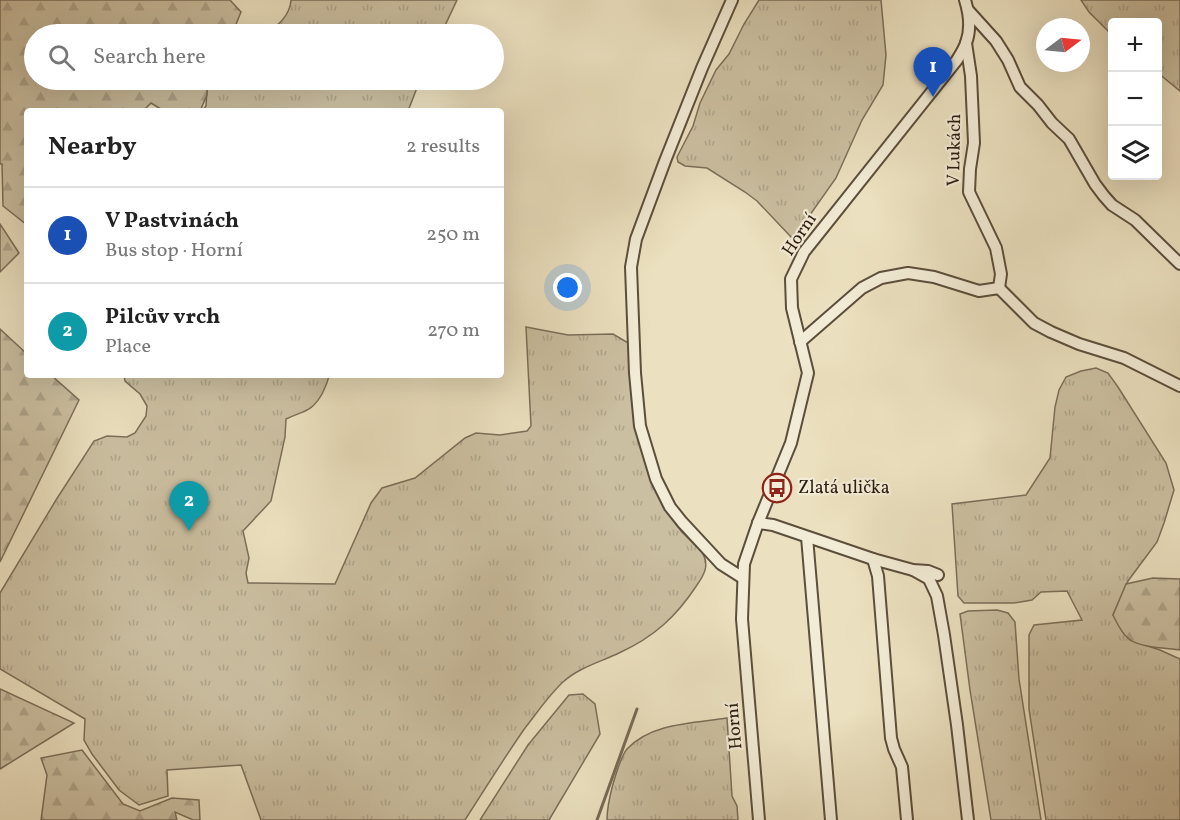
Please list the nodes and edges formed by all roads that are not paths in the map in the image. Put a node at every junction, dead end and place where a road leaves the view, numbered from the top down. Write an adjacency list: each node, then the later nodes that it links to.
1 (732, 0): 13 (street)
2 (966, 5): 3 (street, Horní); 4 (street)
3 (966, 43): 5 (street, V Lukách); 6 (street, Horní)
4 (1180, 264)
5 (999, 288): 6 (street); 7 (street)
6 (800, 342): 8 (street, Horní)
7 (1180, 386)
8 (758, 524): 9 (street); 13 (street, Horní)
9 (807, 537): 10 (street); 15 (street)
10 (873, 559): 11 (street); 16 (street)
11 (913, 570): 12 (street); 17 (street)
12 (938, 575)
13 (743, 578): 14 (street, Horní)
14 (759, 820)
15 (831, 820)
16 (907, 820)
17 (968, 820)

